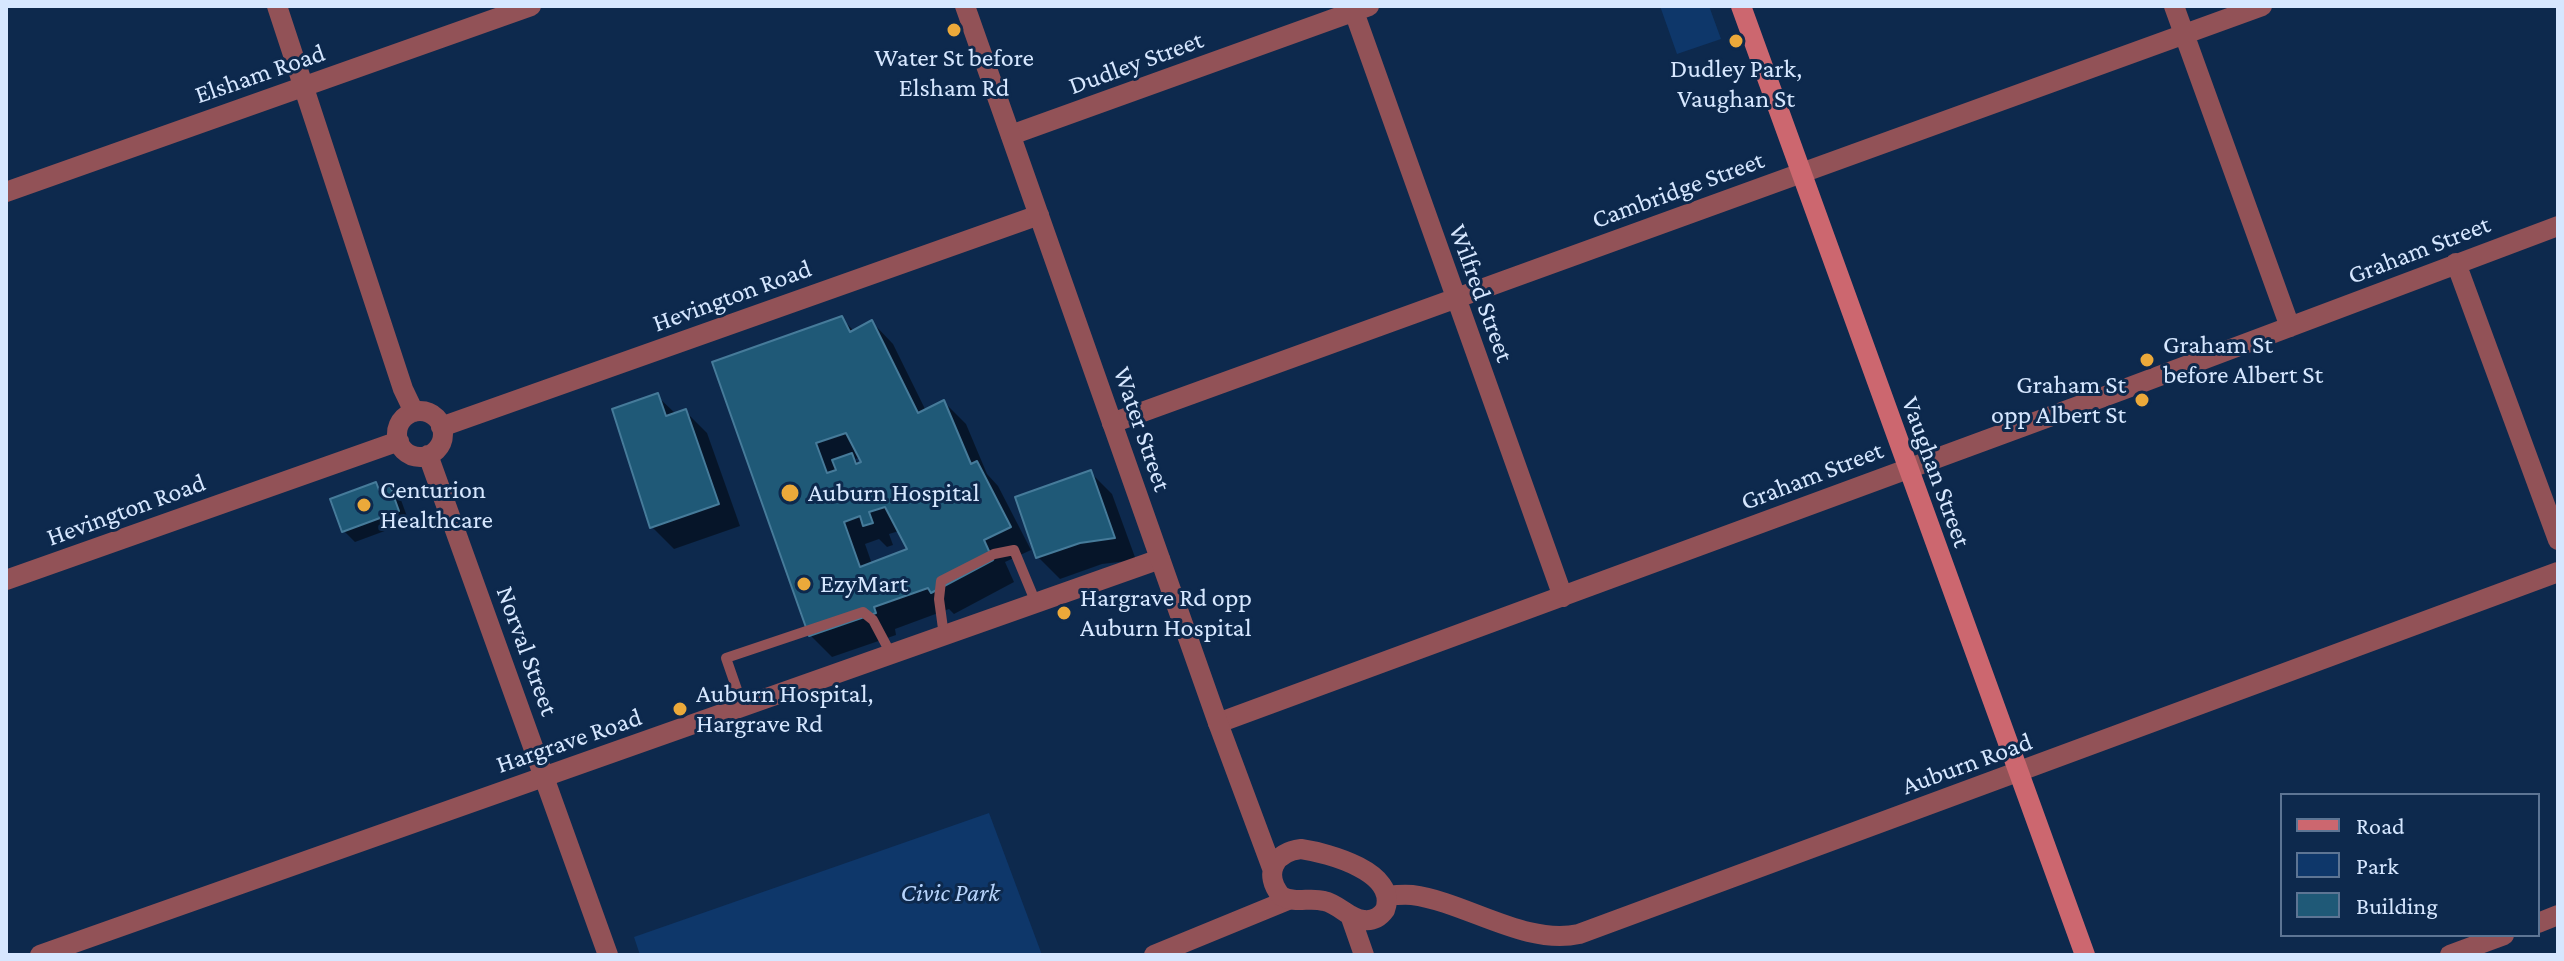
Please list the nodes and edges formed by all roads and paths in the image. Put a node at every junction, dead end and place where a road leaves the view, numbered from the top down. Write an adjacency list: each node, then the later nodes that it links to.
1 (277, 6): 9 (street)
2 (531, 6): 9 (street, Elsham Road)
3 (965, 6): 10 (street, Water Street)
4 (1741, 6): 11 (main road, Vaughan Street)
5 (2174, 6): 8 (street)
6 (2262, 6): 8 (street, Cambridge Street)
7 (1358, 8): 10 (street, Dudley Street); 16 (street, Wilfred Street)
8 (2184, 34): 11 (street, Cambridge Street); 17 (street)
9 (305, 86): 12 (street, Elsham Road); 18 (street)
10 (1011, 135): 13 (street, Water Street)
11 (1800, 173): 16 (street, Cambridge Street); 23 (main road, Vaughan Street)
12 (6, 192)
13 (1039, 215): 19 (street, Water Street); 20 (street, Hevington Road)
14 (2558, 226): 15 (street, Graham Street)
15 (2456, 263): 17 (street, Graham Street); 24 (street)
16 (1455, 298): 19 (street, Cambridge Street); 28 (street, Wilfred Street)
17 (2290, 327): 23 (street, Graham Street)
18 (414, 412): 20 (street); 21 (street)
19 (1112, 423): 25 (street, Water Street)
20 (441, 427): 22 (street)
21 (399, 441): 22 (street); 27 (street, Hevington Road)
22 (428, 455): 35 (street, Norval Street)
23 (1907, 469): 28 (street, Graham Street); 34 (main road, Vaughan Street)
24 (2558, 540)
25 (1160, 559): 29 (street, Hargrave Road); 33 (street, Water Street)
26 (2558, 572): 34 (street, Auburn Road)
27 (6, 580)
28 (1563, 597): 33 (street, Graham Street)
29 (1036, 603): 30 (street, Hargrave Road); 30 (lane)
30 (944, 636): 31 (street, Hargrave Road)
31 (891, 654): 32 (street, Hargrave Road); 32 (lane)
32 (743, 707): 35 (street, Hargrave Road)
33 (1218, 723): 36 (street, Water Street)
34 (2019, 772): 37 (street, Auburn Road); 45 (main road, Vaughan Street)
35 (545, 776): 41 (street, Hargrave Road); 42 (street, Norval Street)
36 (1272, 868): 37 (street); 38 (street, Water Street)
37 (1387, 896): 39 (street)
38 (1288, 900): 39 (street); 43 (street)
39 (1350, 915): 44 (street)
40 (2499, 937): 46 (street)
41 (40, 955)
42 (608, 955)
43 (1154, 955)
44 (1364, 955)
45 (2085, 955)
46 (2450, 955)

